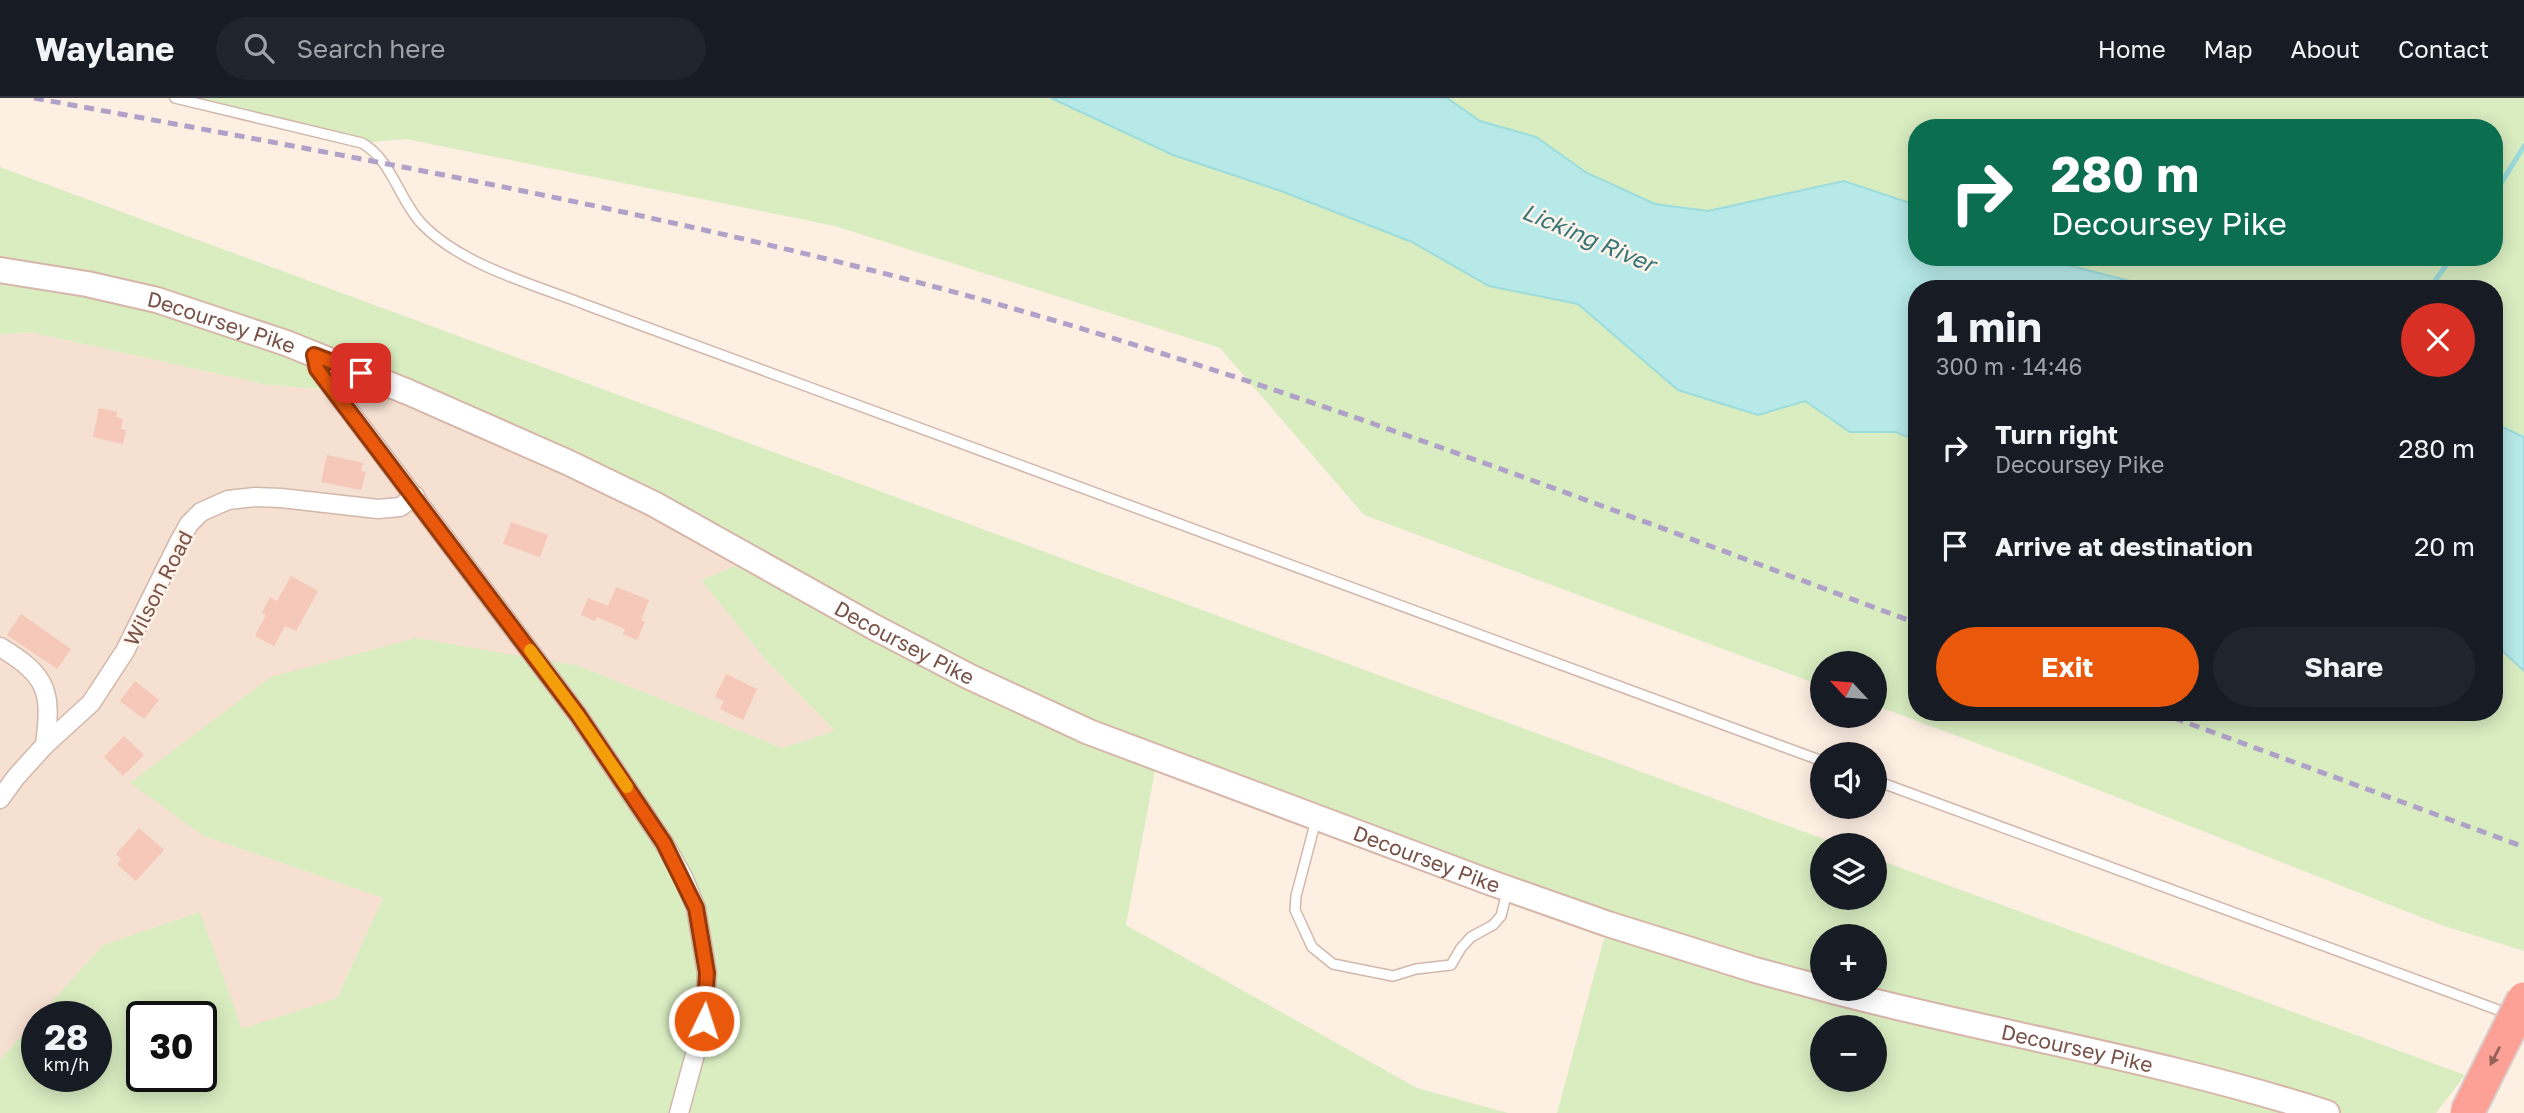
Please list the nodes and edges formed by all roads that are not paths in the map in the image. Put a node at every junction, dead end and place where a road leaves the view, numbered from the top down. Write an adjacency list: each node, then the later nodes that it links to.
1 (175, 98): 7 (lane)
2 (0, 270): 3 (main road, Decoursey Pike)
3 (314, 355): 4 (street); 10 (main road, Decoursey Pike)
4 (415, 496): 6 (street, Wilson Road); 16 (street)
5 (0, 647): 6 (street)
6 (45, 745): 9 (street, Wilson Road)
7 (1810, 757)
8 (1887, 785): 15 (lane)
9 (0, 799)
10 (1316, 818): 11 (main road, Decoursey Pike); 11 (lane)
11 (1508, 889): 12 (main road, Decoursey Pike)
12 (1810, 985)
13 (2524, 999): 18 (highway, one-way to 18, bridge)
14 (1870, 1001): 17 (main road, Decoursey Pike)
15 (2524, 1019)
16 (679, 1113)
17 (2327, 1113)
18 (2467, 1113)

